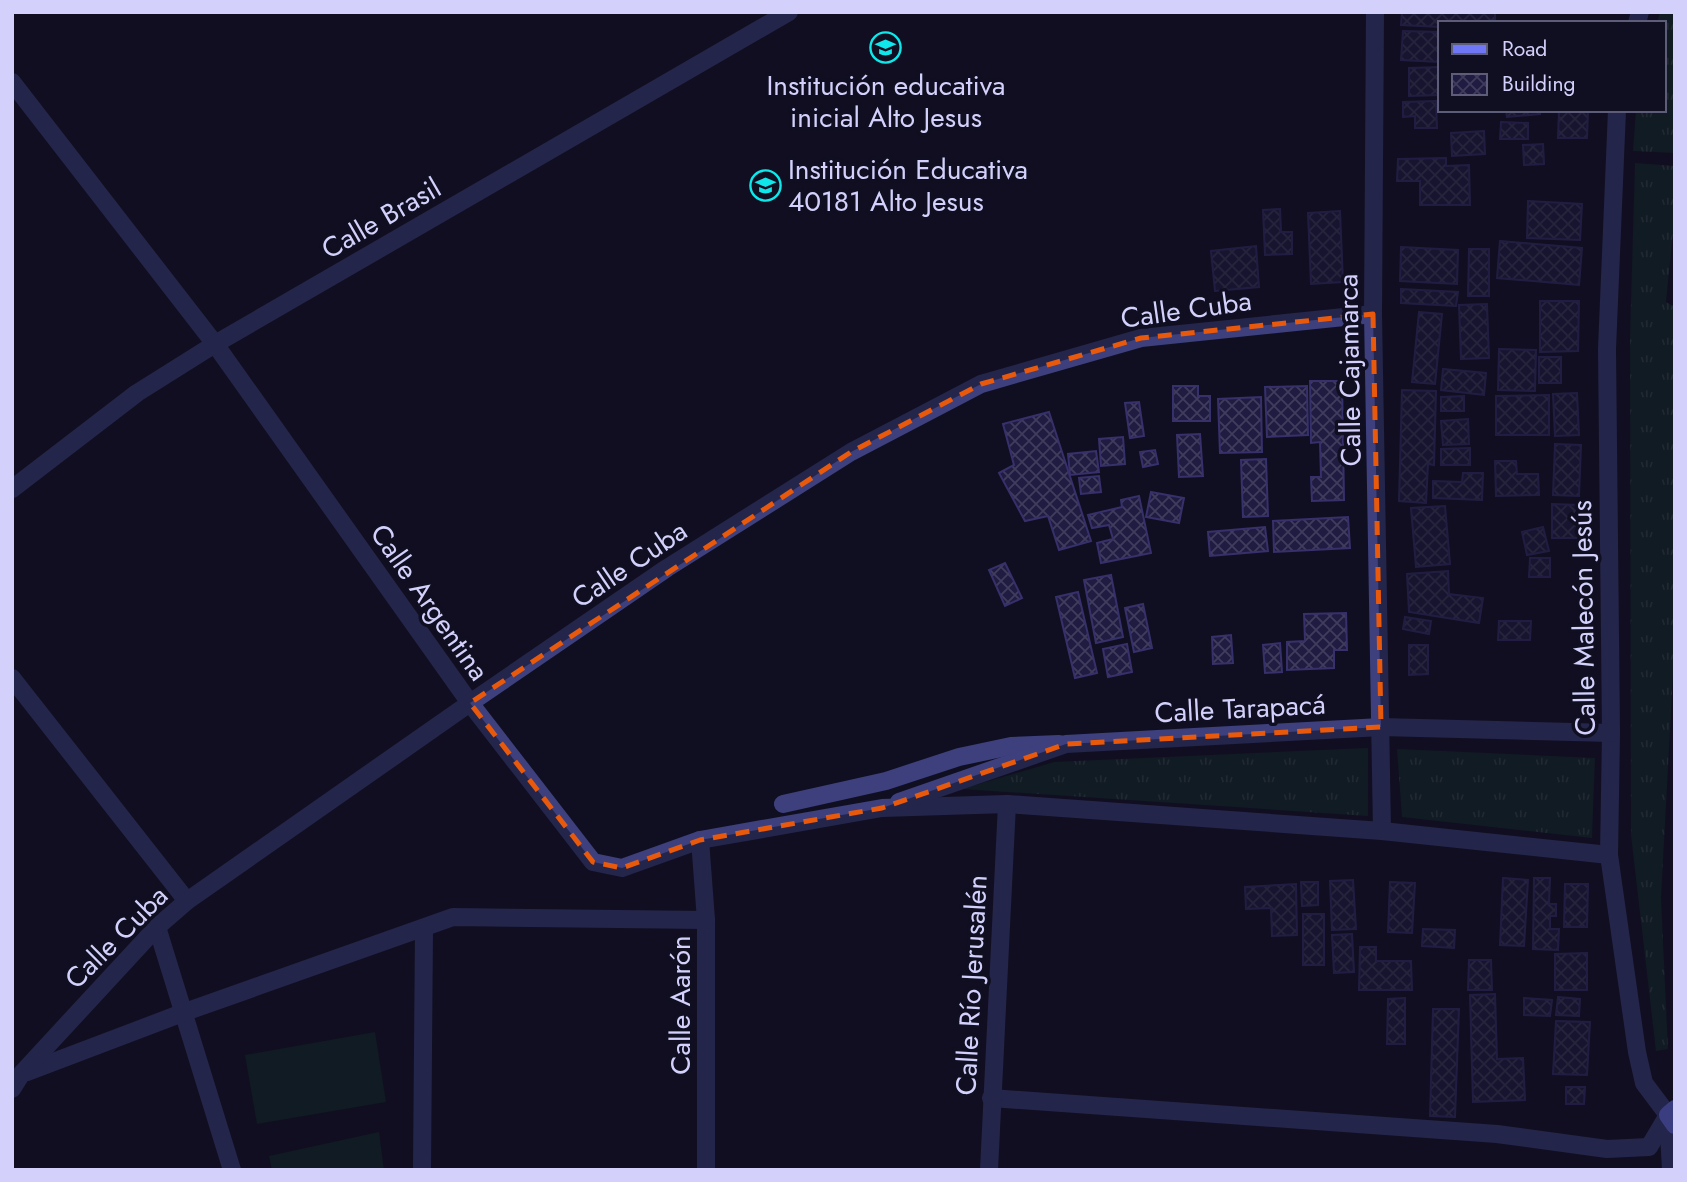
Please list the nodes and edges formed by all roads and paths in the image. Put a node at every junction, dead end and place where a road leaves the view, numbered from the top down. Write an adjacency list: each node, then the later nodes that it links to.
1 (789, 12): 3 (street, Calle Brasil)
2 (1375, 12): 6 (street, Calle Cajamarca)
3 (759, 19): 7 (street, Calle Brasil)
4 (12, 82): 7 (street, Calle Argentina)
5 (1617, 112): 12 (street, Calle Malecón Jesús)
6 (1373, 314): 10 (street, Calle Cuba); 11 (street, Calle Cajamarca)
7 (215, 344): 8 (street, Calle Brasil); 10 (street, Calle Argentina)
8 (12, 489)
9 (12, 678): 20 (street)
10 (470, 702): 18 (street, Calle Argentina); 20 (street, Calle Cuba)
11 (1381, 727): 12 (street, Calle Tarapacá); 13 (street, Calle Tarapacá); 17 (street, Calle Cajamarca)
12 (1611, 733): 19 (street, Calle Malecón Jesús)
13 (1066, 744): 14 (street); 16 (street, Calle Tarapacá)
14 (783, 804)
15 (1007, 804): 16 (street); 17 (street); 26 (street, Calle Río Jerusalén)
16 (882, 808): 18 (street)
17 (1382, 831): 19 (street)
18 (701, 840): 21 (street, Calle Aarón)
19 (1609, 855): 27 (street, Calle Malecón Jesús)
20 (187, 901): 22 (street, Calle Cuba)
21 (706, 920): 23 (street); 30 (street, Calle Aarón)
22 (157, 927): 24 (street); 25 (street, Calle Cuba)
23 (424, 929): 24 (street); 29 (street)
24 (185, 1012): 25 (street); 28 (street)
25 (17, 1081)
26 (991, 1098): 27 (street); 31 (street, Calle Río Jerusalén)
27 (1673, 1116): 32 (street)
28 (232, 1170)
29 (422, 1170)
30 (706, 1170)
31 (989, 1170)
32 (1671, 1170)

